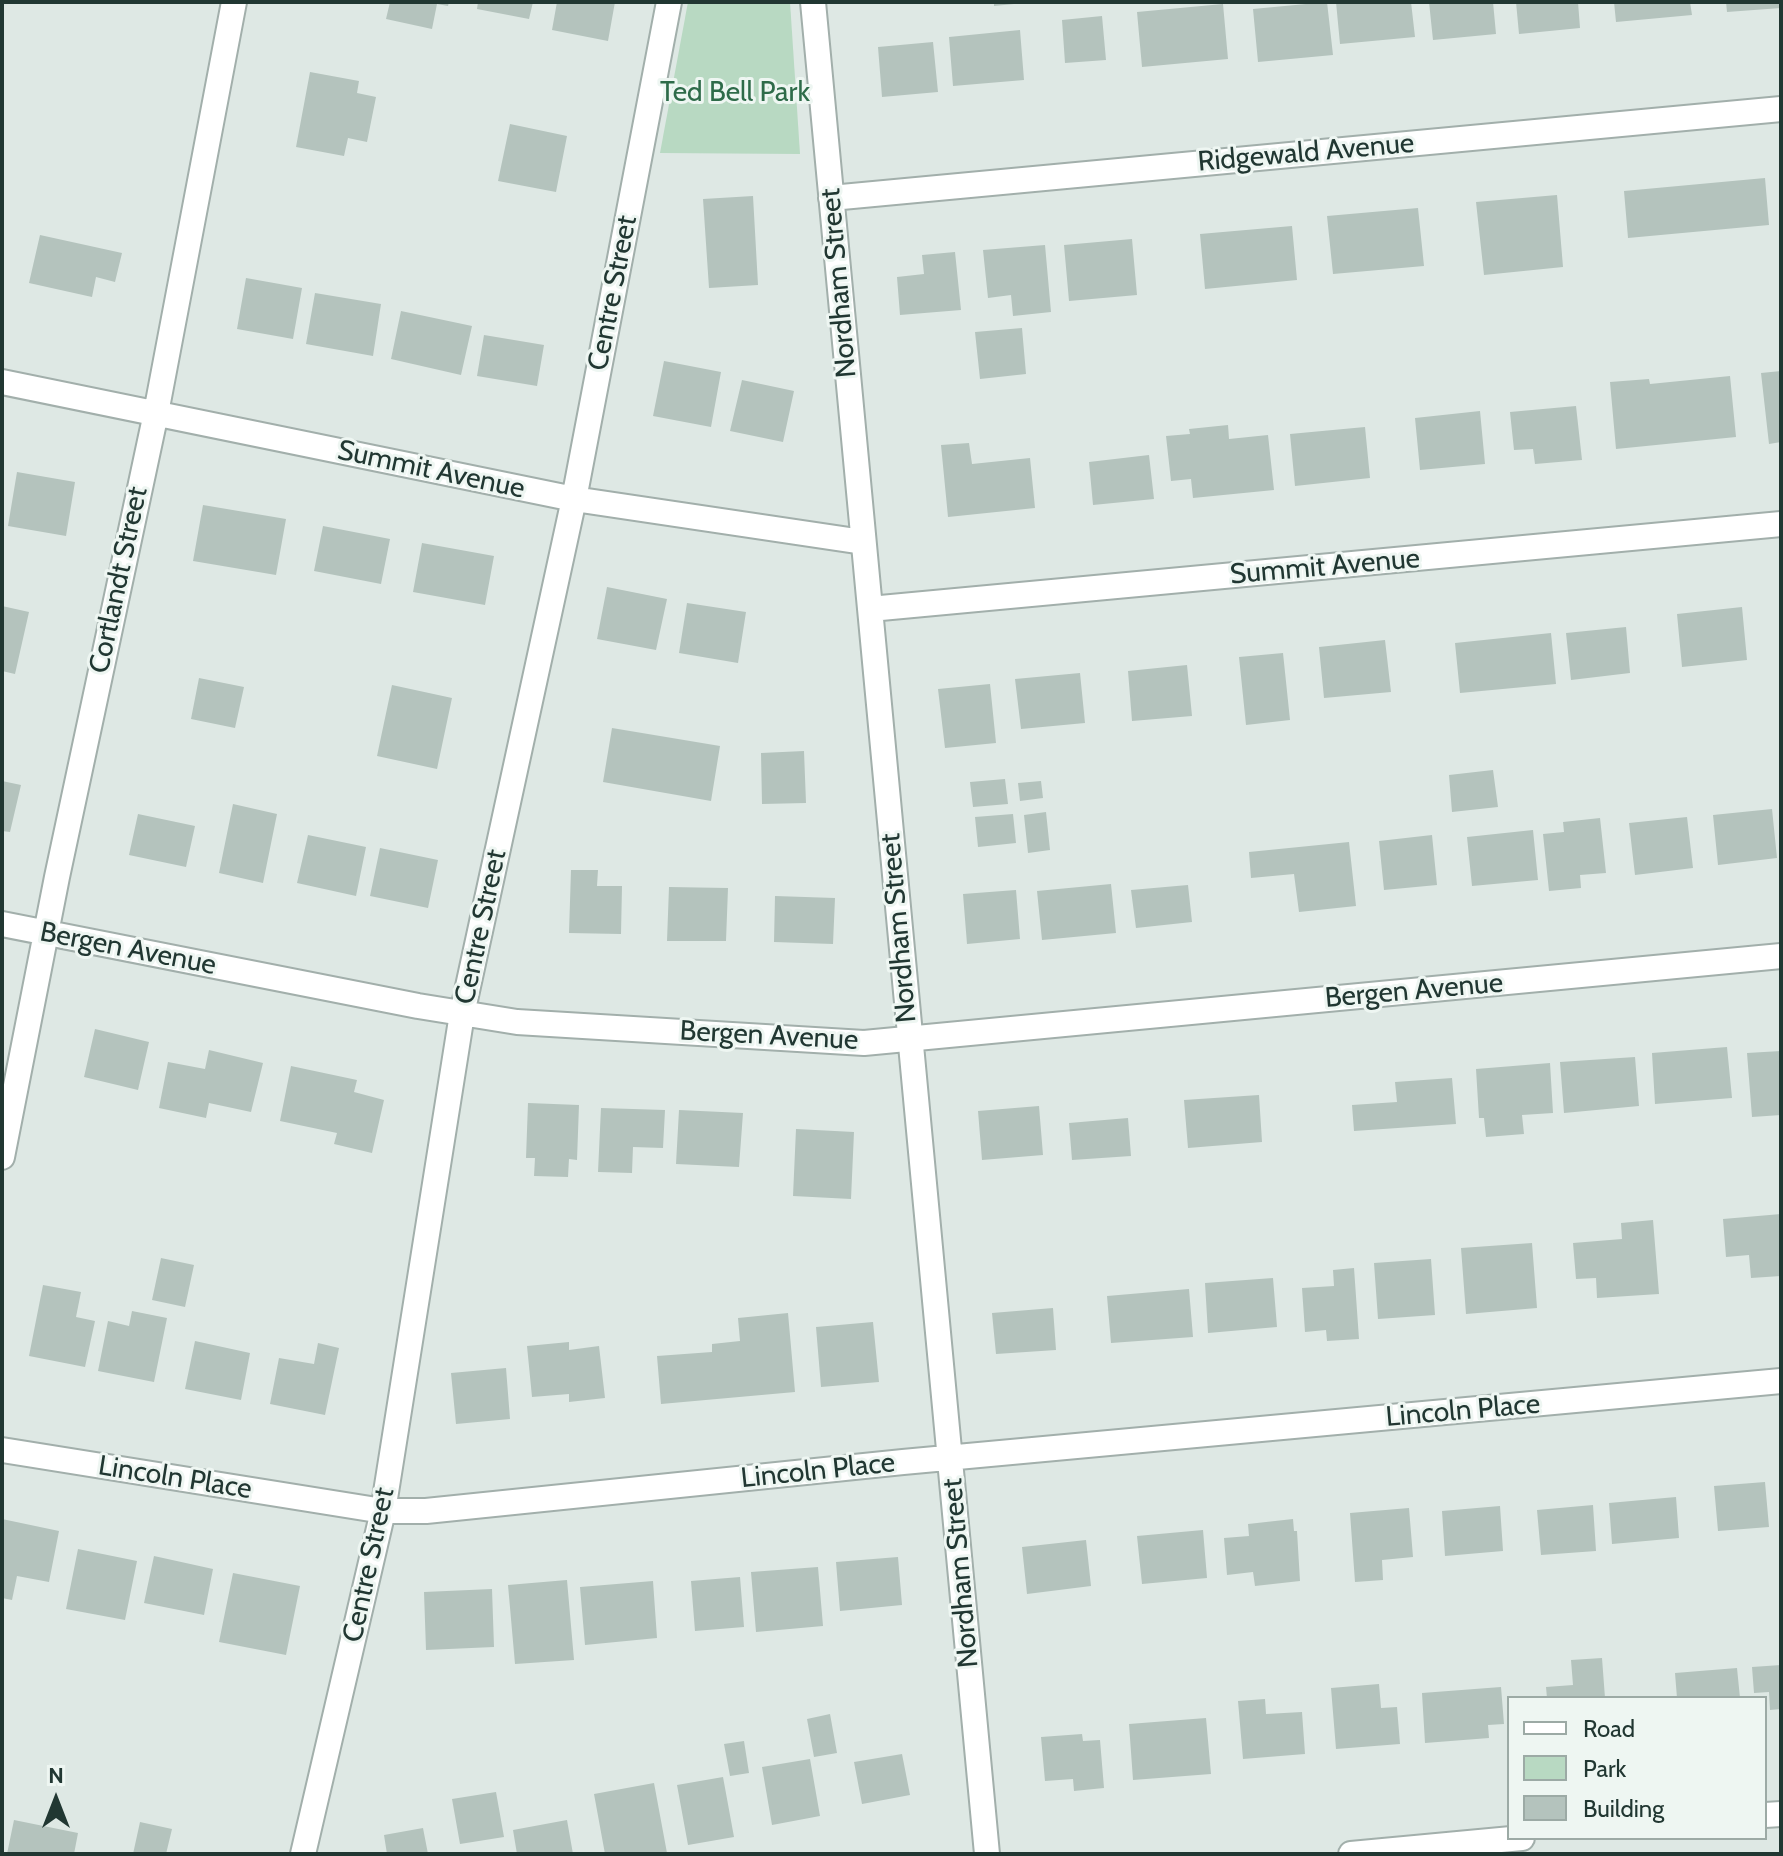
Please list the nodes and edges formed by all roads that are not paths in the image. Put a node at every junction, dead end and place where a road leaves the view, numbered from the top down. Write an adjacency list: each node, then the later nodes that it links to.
1 (234, 2): 7 (street, Cortlandt Street)
2 (669, 2): 8 (street, Centre Street)
3 (813, 2): 5 (street, Nordham Street)
4 (1781, 109): 5 (street, Ridgewald Avenue)
5 (831, 198): 10 (street, Nordham Street)
6 (2, 382): 7 (street, Summit Avenue)
7 (156, 413): 8 (street, Summit Avenue); 13 (street, Cortlandt Street)
8 (574, 499): 10 (street, Summit Avenue); 15 (street, Centre Street)
9 (1781, 524): 11 (street, Summit Avenue)
10 (863, 542): 11 (street, Nordham Street)
11 (870, 609): 16 (street, Nordham Street)
12 (2, 924): 13 (street, Bergen Avenue)
13 (48, 933): 15 (street, Bergen Avenue); 17 (street, Cortlandt Street)
14 (1781, 956): 16 (street, Bergen Avenue)
15 (462, 1014): 16 (street, Bergen Avenue); 21 (street, Centre Street)
16 (910, 1039): 20 (street, Nordham Street)
17 (2, 1157)
18 (1781, 1381): 20 (street, Lincoln Place)
19 (2, 1450): 21 (street, Lincoln Place)
20 (950, 1458): 21 (street, Lincoln Place); 24 (street, Nordham Street)
21 (383, 1511): 23 (street, Centre Street)
22 (1507, 1839): 25 (street)
23 (303, 1854)
24 (987, 1854)
25 (1351, 1854)

